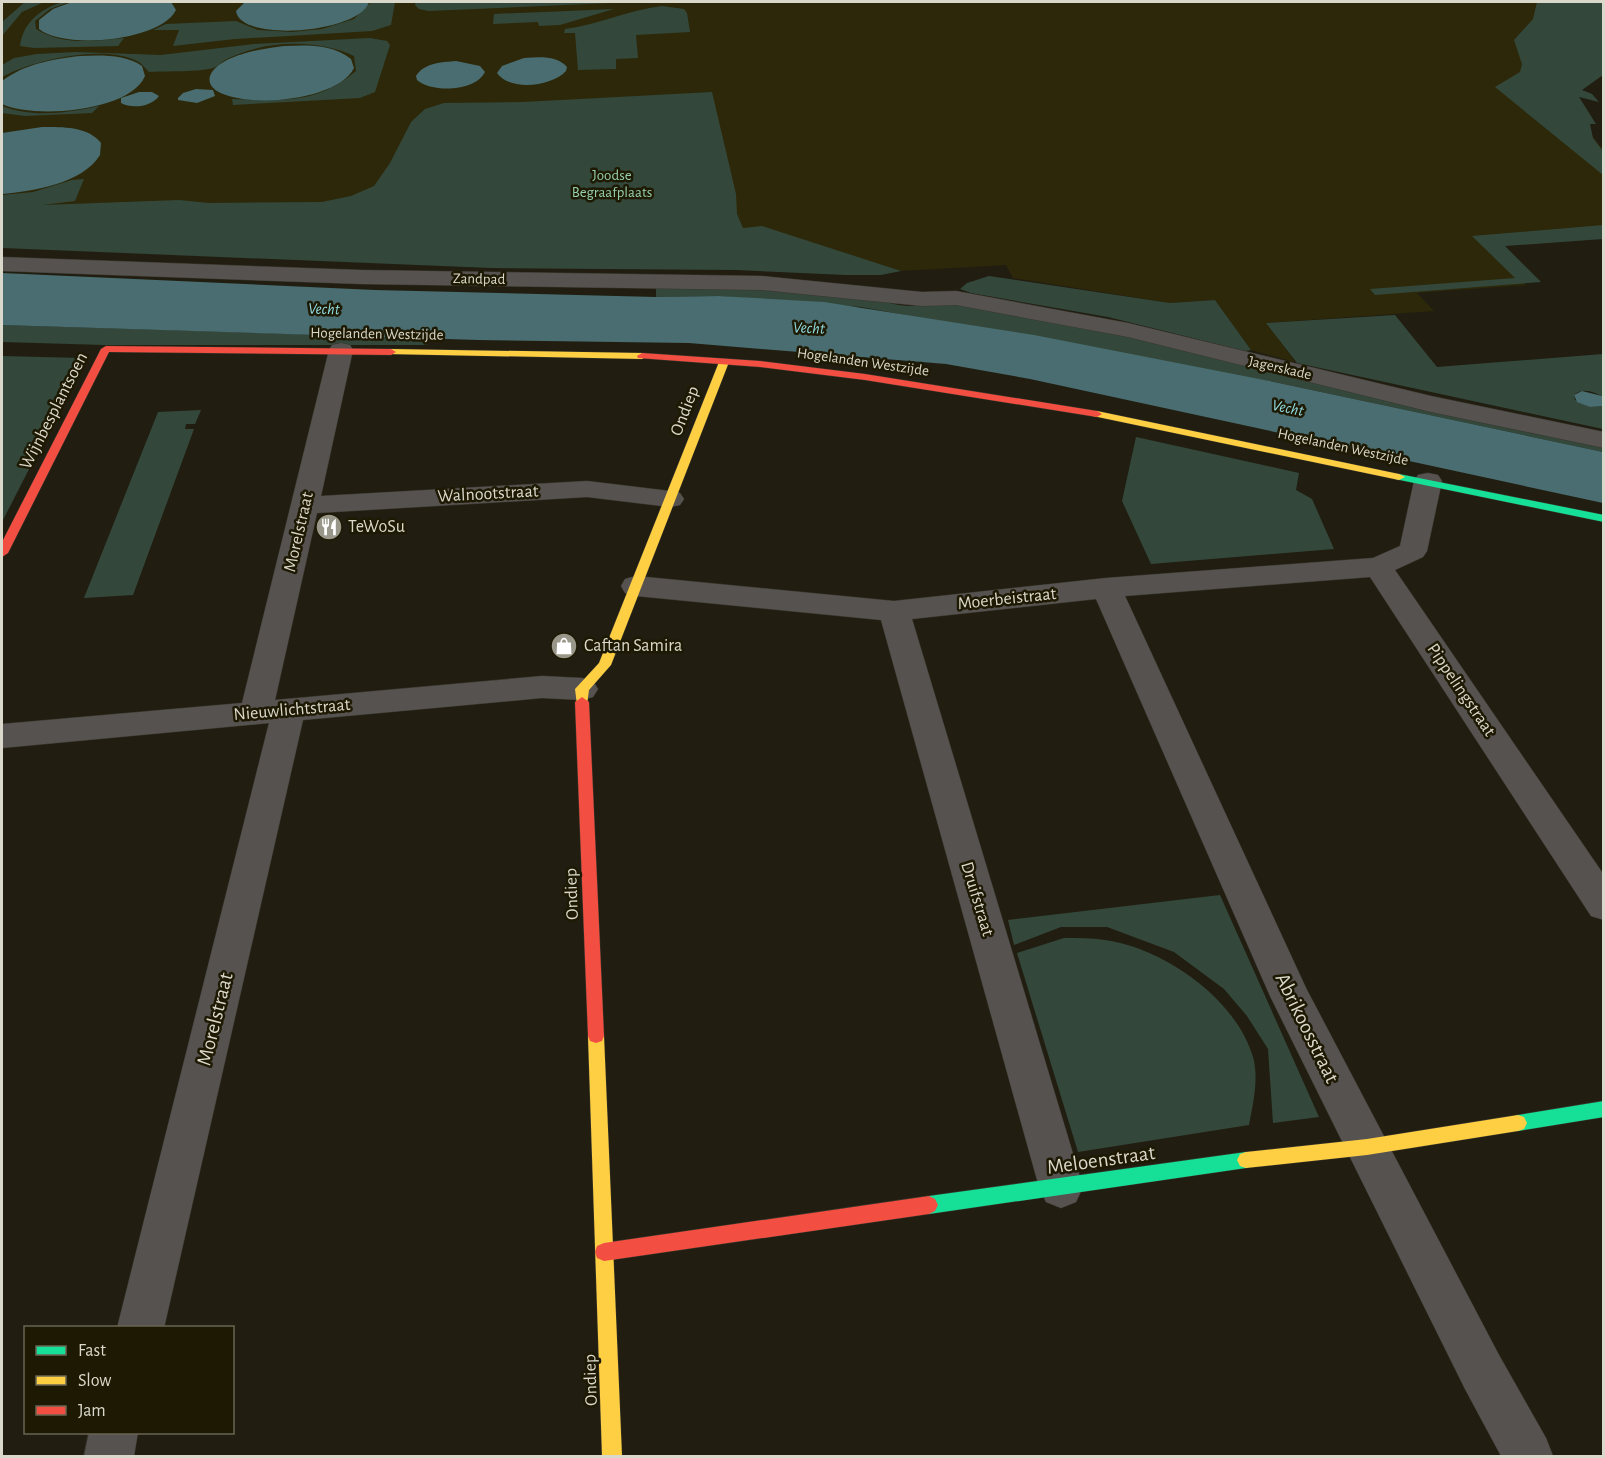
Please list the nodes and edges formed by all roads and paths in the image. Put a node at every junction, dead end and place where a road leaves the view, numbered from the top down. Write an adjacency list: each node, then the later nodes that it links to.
1 (2, 264): 2 (street, Zandpad)
2 (956, 298): 6 (street, Jagerskade)
3 (106, 349): 4 (street, Hogelanden Westzijde); 11 (street, Wijnbesplantsoen)
4 (341, 350): 5 (street, Hogelanden Westzijde); 9 (street, Morelstraat)
5 (724, 362): 7 (street, Hogelanden Westzijde); 8 (street, Ondiep)
6 (1604, 440)
7 (1428, 482): 10 (street, Hogelanden Westzijde); 12 (street)
8 (670, 499): 9 (street, Walnootstraat); 13 (street, Ondiep)
9 (305, 505): 17 (street, Morelstraat)
10 (1604, 519)
11 (2, 553)
12 (1378, 567): 14 (street, Moerbeistraat); 19 (street, Pippelingstraat)
13 (636, 585): 15 (street, Moerbeistraat); 16 (street, Ondiep)
14 (1106, 588): 15 (street, Moerbeistraat); 21 (street, Abrikoosstraat)
15 (894, 611): 22 (street, Druifstraat)
16 (582, 689): 17 (street, Nieuwlichtstraat); 23 (street, Ondiep)
17 (272, 711): 18 (street, Nieuwlichtstraat); 24 (street, Morelstraat)
18 (2, 736)
19 (1604, 905)
20 (1604, 1109): 21 (street, Meloenstraat)
21 (1367, 1147): 22 (street, Meloenstraat); 28 (street, Abrikoosstraat)
22 (1061, 1187): 23 (street, Meloenstraat)
23 (604, 1252): 27 (street, Ondiep)
24 (140, 1326)
25 (114, 1434): 26 (street)
26 (109, 1456)
27 (612, 1456)
28 (1528, 1456)

